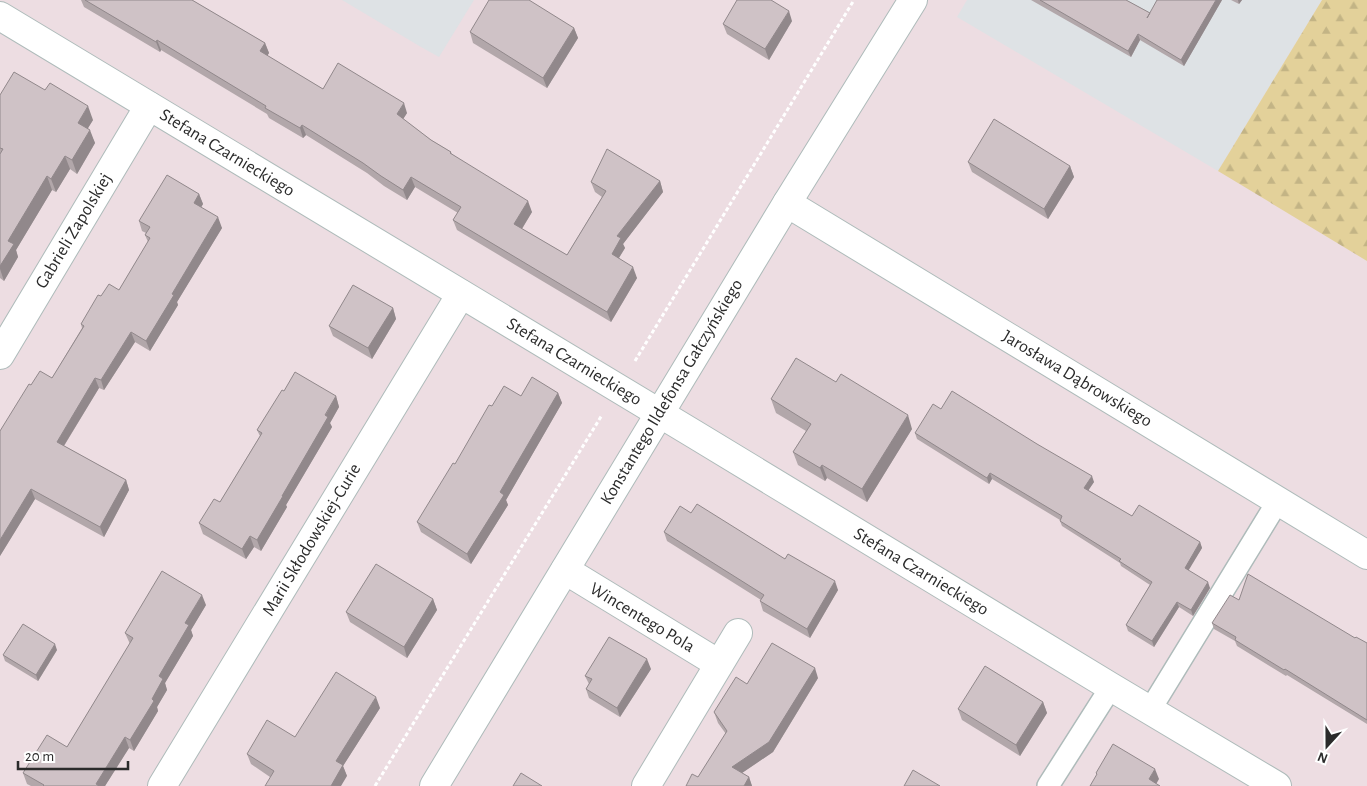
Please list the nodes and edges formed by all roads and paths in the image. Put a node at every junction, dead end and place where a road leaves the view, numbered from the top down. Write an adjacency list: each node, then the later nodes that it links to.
1 (913, 0): 4 (street, Konstantego Ildefonsa Gałczyńskiego)
2 (0, 16): 3 (street, Stefana Czarnieckiego)
3 (149, 106): 5 (street, Stefana Czarnieckiego); 6 (street, Gabrieli Zapolskiej)
4 (787, 203): 7 (street, Konstantego Ildefonsa Gałczyńskiego); 8 (street, Jarosława Dąbrowskiego)
5 (461, 294): 7 (street, Stefana Czarnieckiego); 15 (street, Marii Skłodowskiej-Curie)
6 (0, 355)
7 (660, 413): 10 (street, Konstantego Ildefonsa Gałczyńskiego); 13 (street, Stefana Czarnieckiego)
8 (1278, 501): 9 (street, Jarosława Dąbrowskiego); 14 (lane)
9 (1367, 555)
10 (565, 570): 12 (street, Wincentego Pola); 16 (street, Konstantego Ildefonsa Gałczyńskiego)
11 (738, 632): 12 (street)
12 (719, 664): 17 (street)
13 (1110, 687): 14 (street, Stefana Czarnieckiego); 18 (lane)
14 (1150, 710): 19 (street, Stefana Czarnieckiego)
15 (162, 786)
16 (434, 786)
17 (646, 786)
18 (1048, 786)
19 (1277, 786)

